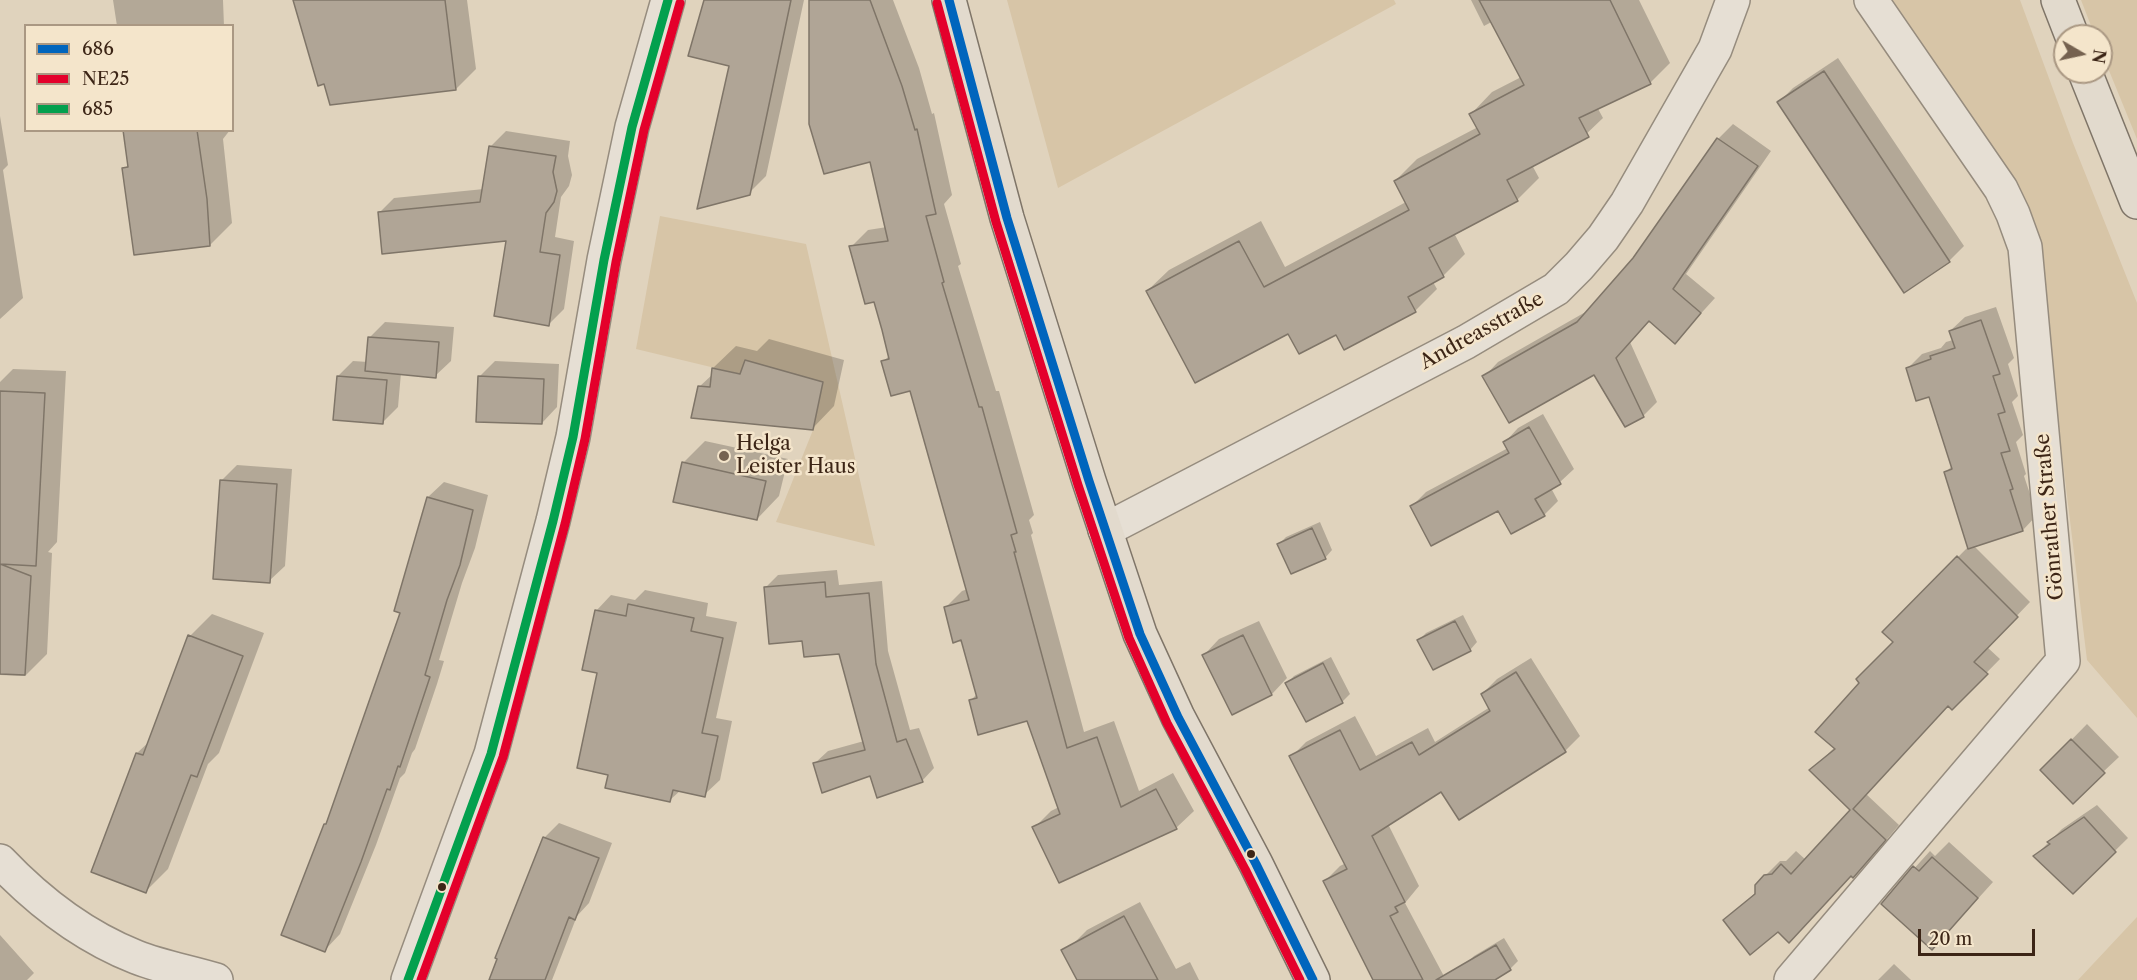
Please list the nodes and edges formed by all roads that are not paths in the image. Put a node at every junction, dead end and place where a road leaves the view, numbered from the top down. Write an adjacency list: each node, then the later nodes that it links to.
1 (668, 0): 12 (street)
2 (949, 0): 9 (main road)
3 (1733, 0): 9 (street, Andreasstraße)
4 (1871, 0): 14 (street, Gönrather Straße)
5 (2058, 0): 6 (main road)
6 (2067, 24)
7 (2090, 84): 8 (main road)
8 (2137, 202)
9 (1105, 530): 13 (main road)
10 (0, 861): 11 (street)
11 (216, 980)
12 (408, 980)
13 (1313, 980)
14 (1791, 980)

